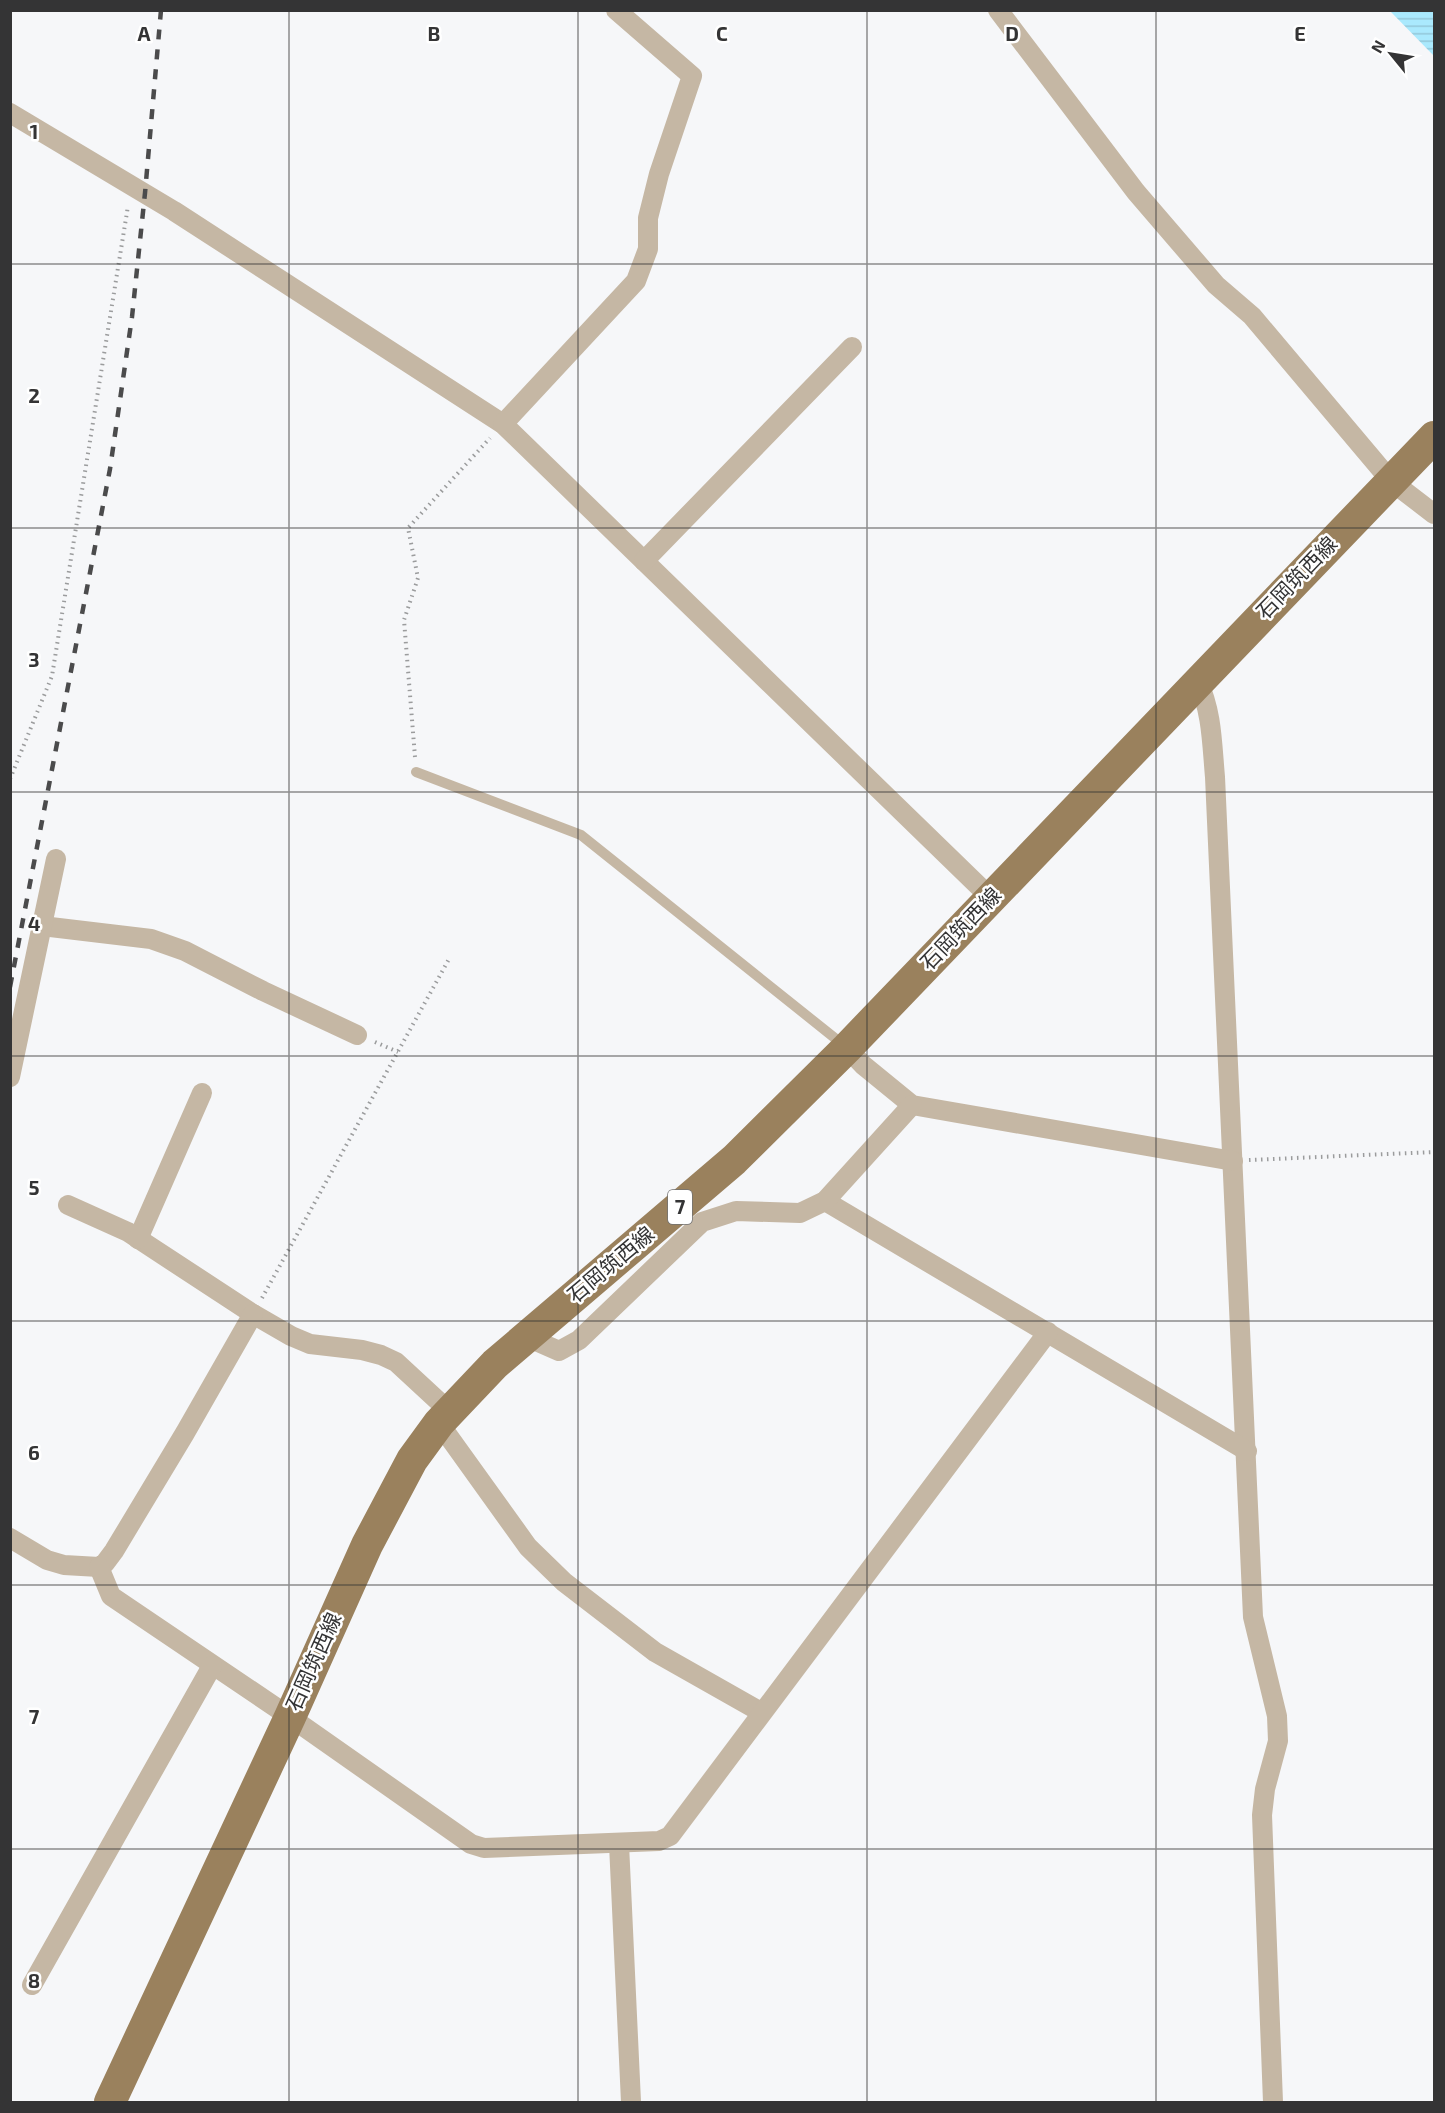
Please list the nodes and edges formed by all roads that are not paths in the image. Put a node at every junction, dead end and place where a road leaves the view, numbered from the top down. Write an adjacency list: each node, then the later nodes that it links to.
1 (616, 10): 5 (street)
2 (998, 10): 7 (street)
3 (10, 113): 5 (street)
4 (852, 347): 9 (street)
5 (503, 424): 9 (street)
6 (1434, 437): 7 (main road, 石岡筑西線 / 7)
7 (1391, 481): 8 (street); 10 (main road, 石岡筑西線 / 7)
8 (1434, 514)
9 (644, 561): 13 (street)
10 (1198, 682): 13 (main road, 石岡筑西線 / 7); 20 (street)
11 (416, 772): 16 (lane)
12 (56, 859): 14 (street)
13 (991, 898): 16 (main road, 石岡筑西線 / 7)
14 (42, 926): 15 (street); 17 (street)
15 (357, 1035)
16 (847, 1048): 19 (street); 26 (main road, 石岡筑西線 / 7)
17 (10, 1077)
18 (202, 1093): 23 (street)
19 (912, 1105): 20 (street); 21 (street)
20 (1233, 1161): 28 (street)
21 (825, 1201): 25 (street); 26 (street)
22 (68, 1205): 23 (street)
23 (138, 1239): 24 (street)
24 (253, 1314): 27 (street); 30 (street)
25 (1048, 1332): 28 (street); 32 (street)
26 (527, 1337): 27 (main road, 石岡筑西線 / 7)
27 (444, 1417): 32 (street); 33 (main road, 石岡筑西線 / 7)
28 (1247, 1451): 38 (street)
29 (10, 1538): 30 (street)
30 (99, 1567): 31 (street)
31 (212, 1666): 33 (street); 35 (street)
32 (761, 1712): 34 (street)
33 (290, 1717): 34 (street); 36 (main road, 石岡筑西線 / 7)
34 (619, 1844): 37 (street)
35 (32, 1985)
36 (110, 2103)
37 (630, 2103)
38 (1273, 2103)

